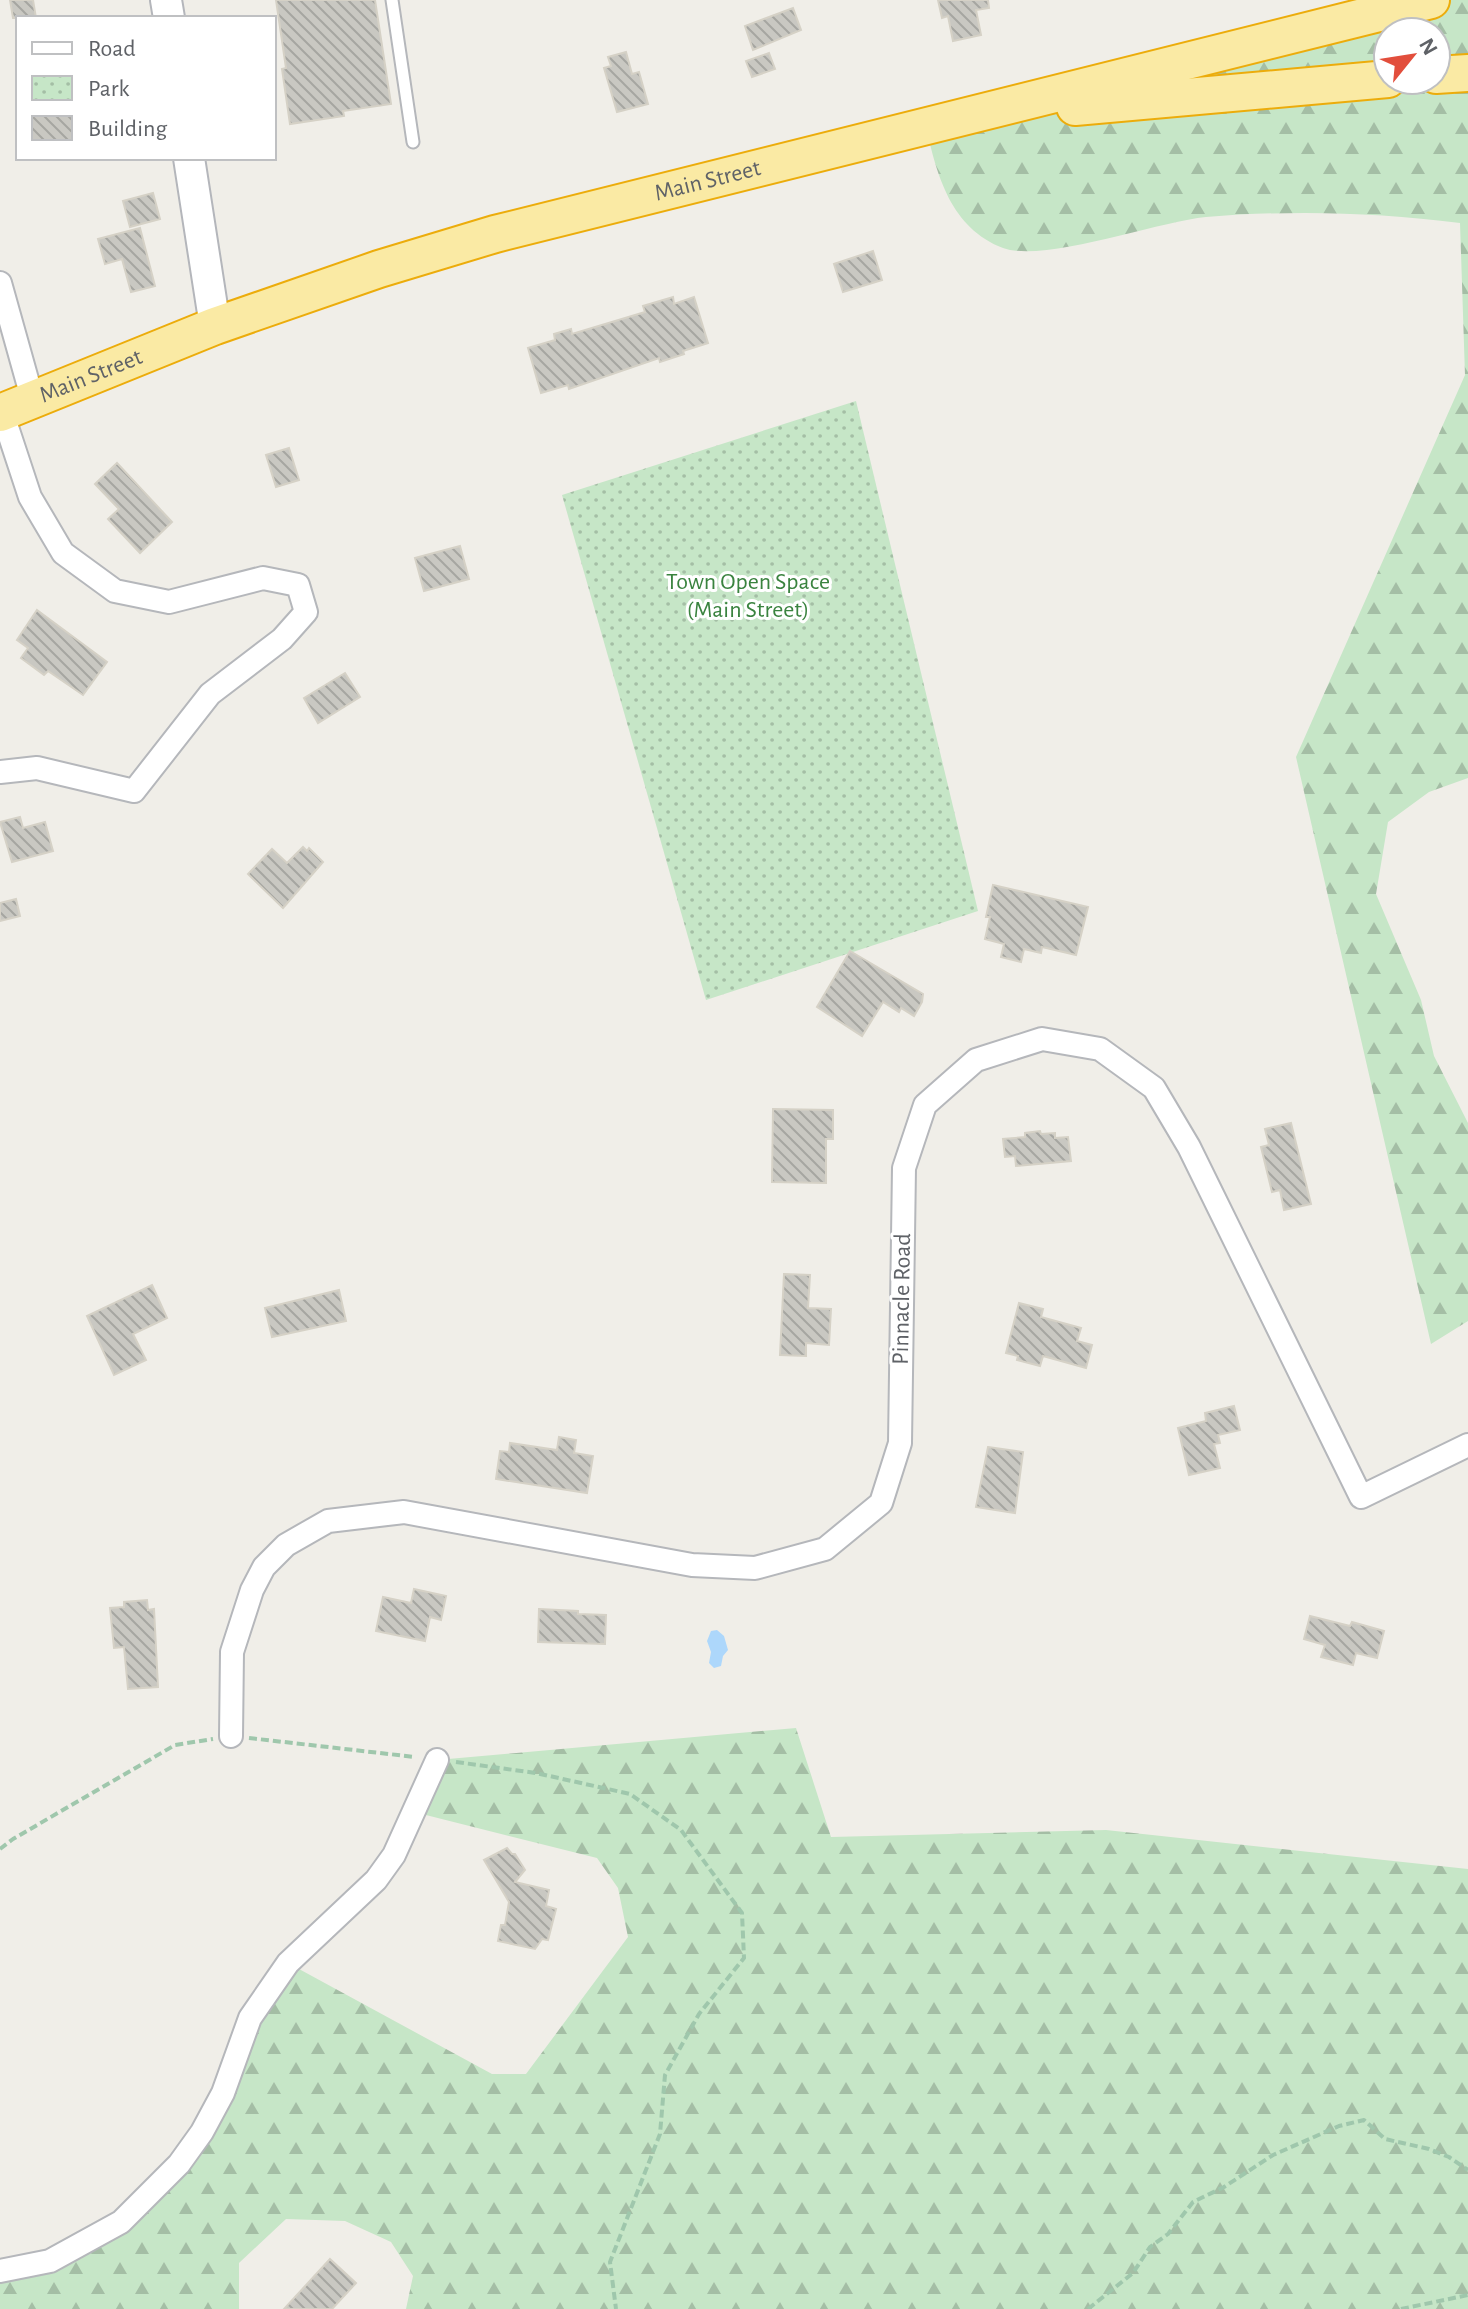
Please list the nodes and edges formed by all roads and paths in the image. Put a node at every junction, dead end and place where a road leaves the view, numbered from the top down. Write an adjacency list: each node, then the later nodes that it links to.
1 (392, 0): 5 (lane)
2 (1431, 0): 4 (highway, Main Street)
3 (1372, 80): 4 (highway)
4 (926, 127): 8 (highway, Main Street)
5 (413, 142)
6 (189, 160): 8 (main road)
7 (0, 283): 9 (street)
8 (215, 326): 9 (highway, Main Street)
9 (11, 409): 10 (street)
10 (0, 772)
11 (1468, 1445): 12 (street, Pinnacle Road)
12 (231, 1736): 13 (path); 14 (path)
13 (437, 1760): 16 (street); 18 (path)
14 (0, 1849)
15 (1468, 2170): 19 (path)
16 (0, 2271)
17 (1468, 2295): 20 (path)
18 (616, 2309)
19 (1088, 2309)
20 (1401, 2309)

